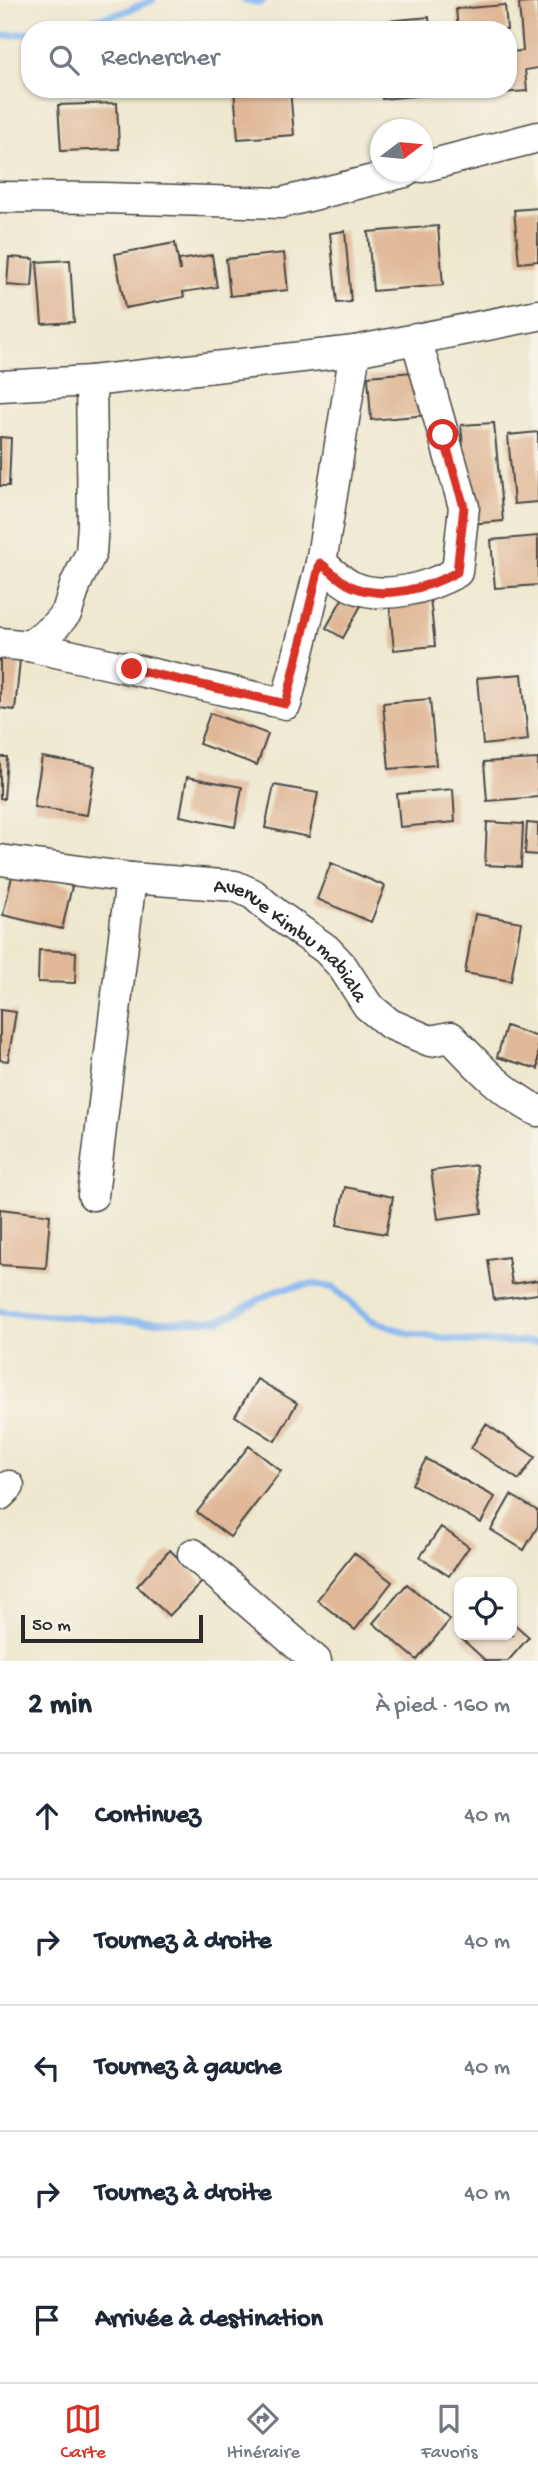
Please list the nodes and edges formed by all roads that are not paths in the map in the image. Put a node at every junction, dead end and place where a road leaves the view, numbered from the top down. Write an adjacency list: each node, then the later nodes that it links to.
1 (538, 137): 2 (street)
2 (433, 164)
3 (370, 181): 4 (street)
4 (0, 197)
5 (538, 315): 6 (street)
6 (416, 338): 7 (street); 10 (street)
7 (355, 351): 8 (street); 10 (street)
8 (91, 381): 9 (street); 11 (street)
9 (0, 386)
10 (320, 563): 11 (street)
11 (15, 645)
12 (0, 860): 13 (street, Avenue Kimbu mabiala)
13 (131, 878): 14 (street, Avenue Kimbu mabiala); 15 (street)
14 (538, 1111)
15 (93, 1195)
16 (193, 1554): 17 (street)
17 (316, 1661)

